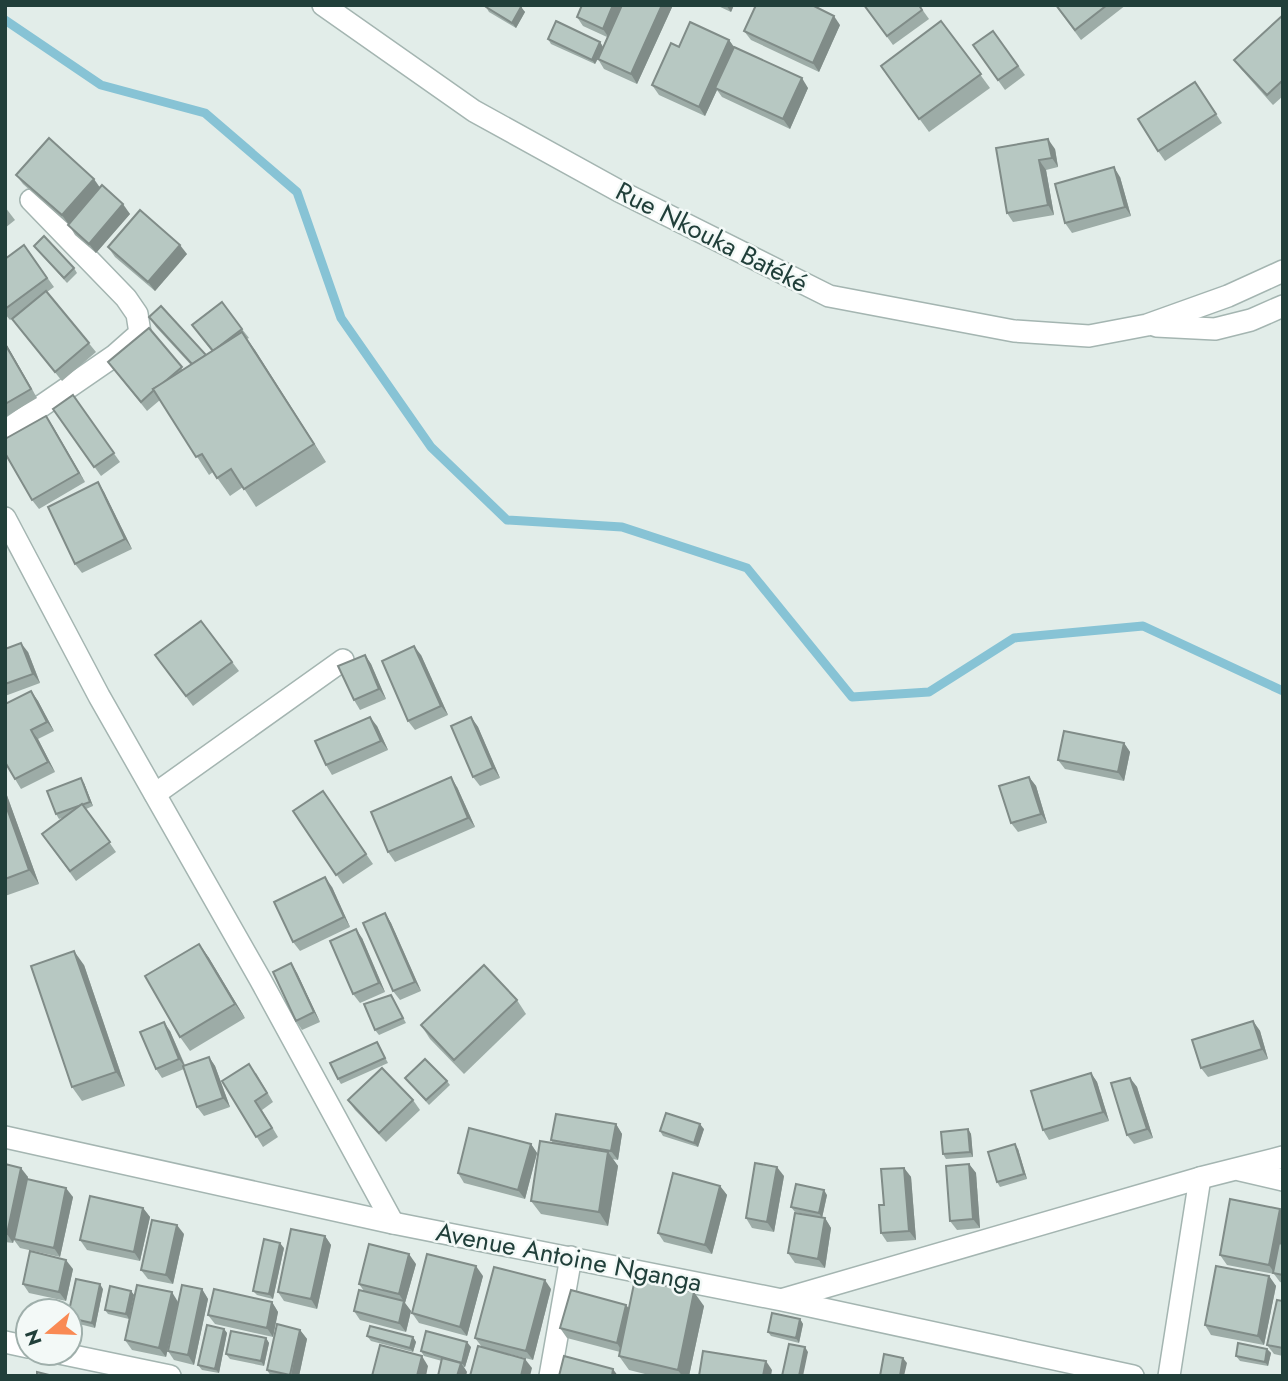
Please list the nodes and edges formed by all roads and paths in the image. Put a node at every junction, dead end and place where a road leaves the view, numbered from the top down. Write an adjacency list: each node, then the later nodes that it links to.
1 (323, 5): 5 (street, Rue Nkouka Batéké)
2 (31, 200): 6 (street)
3 (1283, 271): 5 (street, Rue Nkouka Batéké)
4 (1283, 306): 5 (street, Rue Nkouka Batéké)
5 (1147, 326)
6 (5, 432)
7 (5, 518): 9 (street)
8 (343, 660): 9 (street)
9 (155, 794): 15 (street)
10 (5, 1137): 15 (street, Avenue Antoine Nganga)
11 (1283, 1157): 12 (street)
12 (1235, 1169): 13 (street); 14 (street)
13 (1200, 1178): 17 (street); 22 (street)
14 (1283, 1180)
15 (393, 1223): 16 (street, Avenue Antoine Nganga)
16 (572, 1257): 17 (street, Avenue Antoine Nganga); 20 (street)
17 (782, 1300): 21 (street, Avenue Antoine Nganga)
18 (84, 1358): 19 (street)
19 (170, 1376)
20 (550, 1376)
21 (1133, 1376)
22 (1169, 1376)

